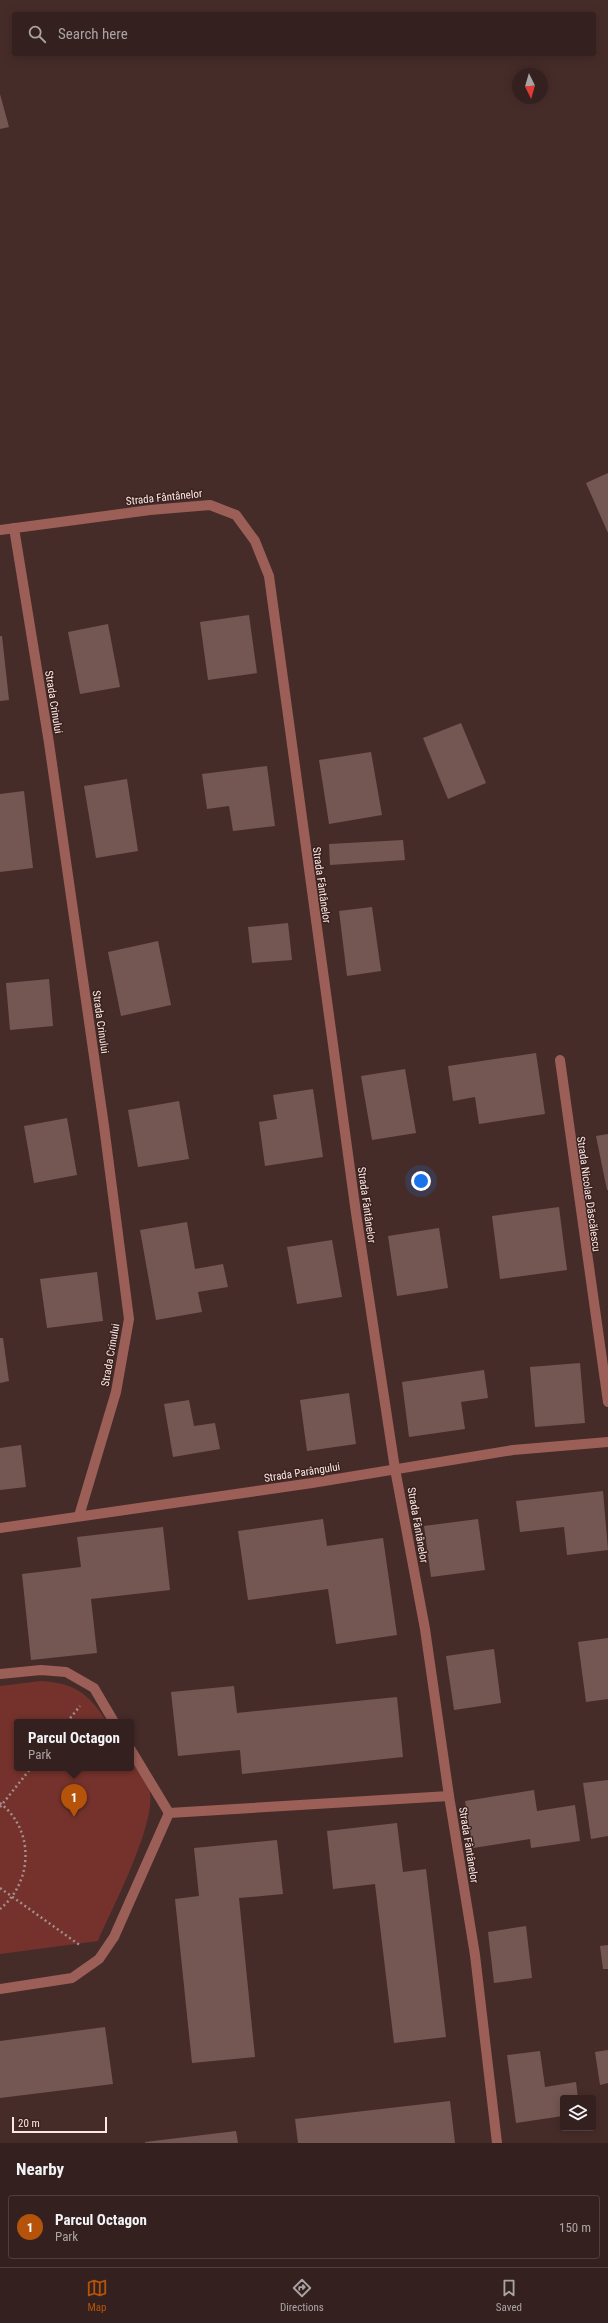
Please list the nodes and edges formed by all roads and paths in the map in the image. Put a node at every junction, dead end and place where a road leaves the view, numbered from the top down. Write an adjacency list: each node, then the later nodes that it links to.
1 (14, 528): 2 (street, Strada Fântânelor); 6 (street, Strada Fântânelor); 7 (street, Strada Crinului)
2 (0, 530)
3 (560, 1060): 4 (street, Strada Nicolae Dăscălescu)
4 (608, 1402)
5 (608, 1442): 6 (street, Strada Parângului)
6 (395, 1469): 7 (street, Strada Parângului); 13 (street, Strada Fântânelor)
7 (79, 1516): 8 (street, Strada Parângului)
8 (0, 1528)
9 (0, 1674): 10 (street)
10 (112, 1719)
11 (134, 1755): 15 (street)
12 (29, 1771): 14 (path)
13 (449, 1796): 15 (street); 21 (street, Strada Fântânelor)
14 (1, 1805): 17 (path)
15 (169, 1813): 19 (street)
16 (0, 1888): 17 (path)
17 (12, 1897): 18 (path); 19 (path)
18 (0, 1909)
19 (99, 1959): 20 (street)
20 (0, 1989)
21 (497, 2143)

